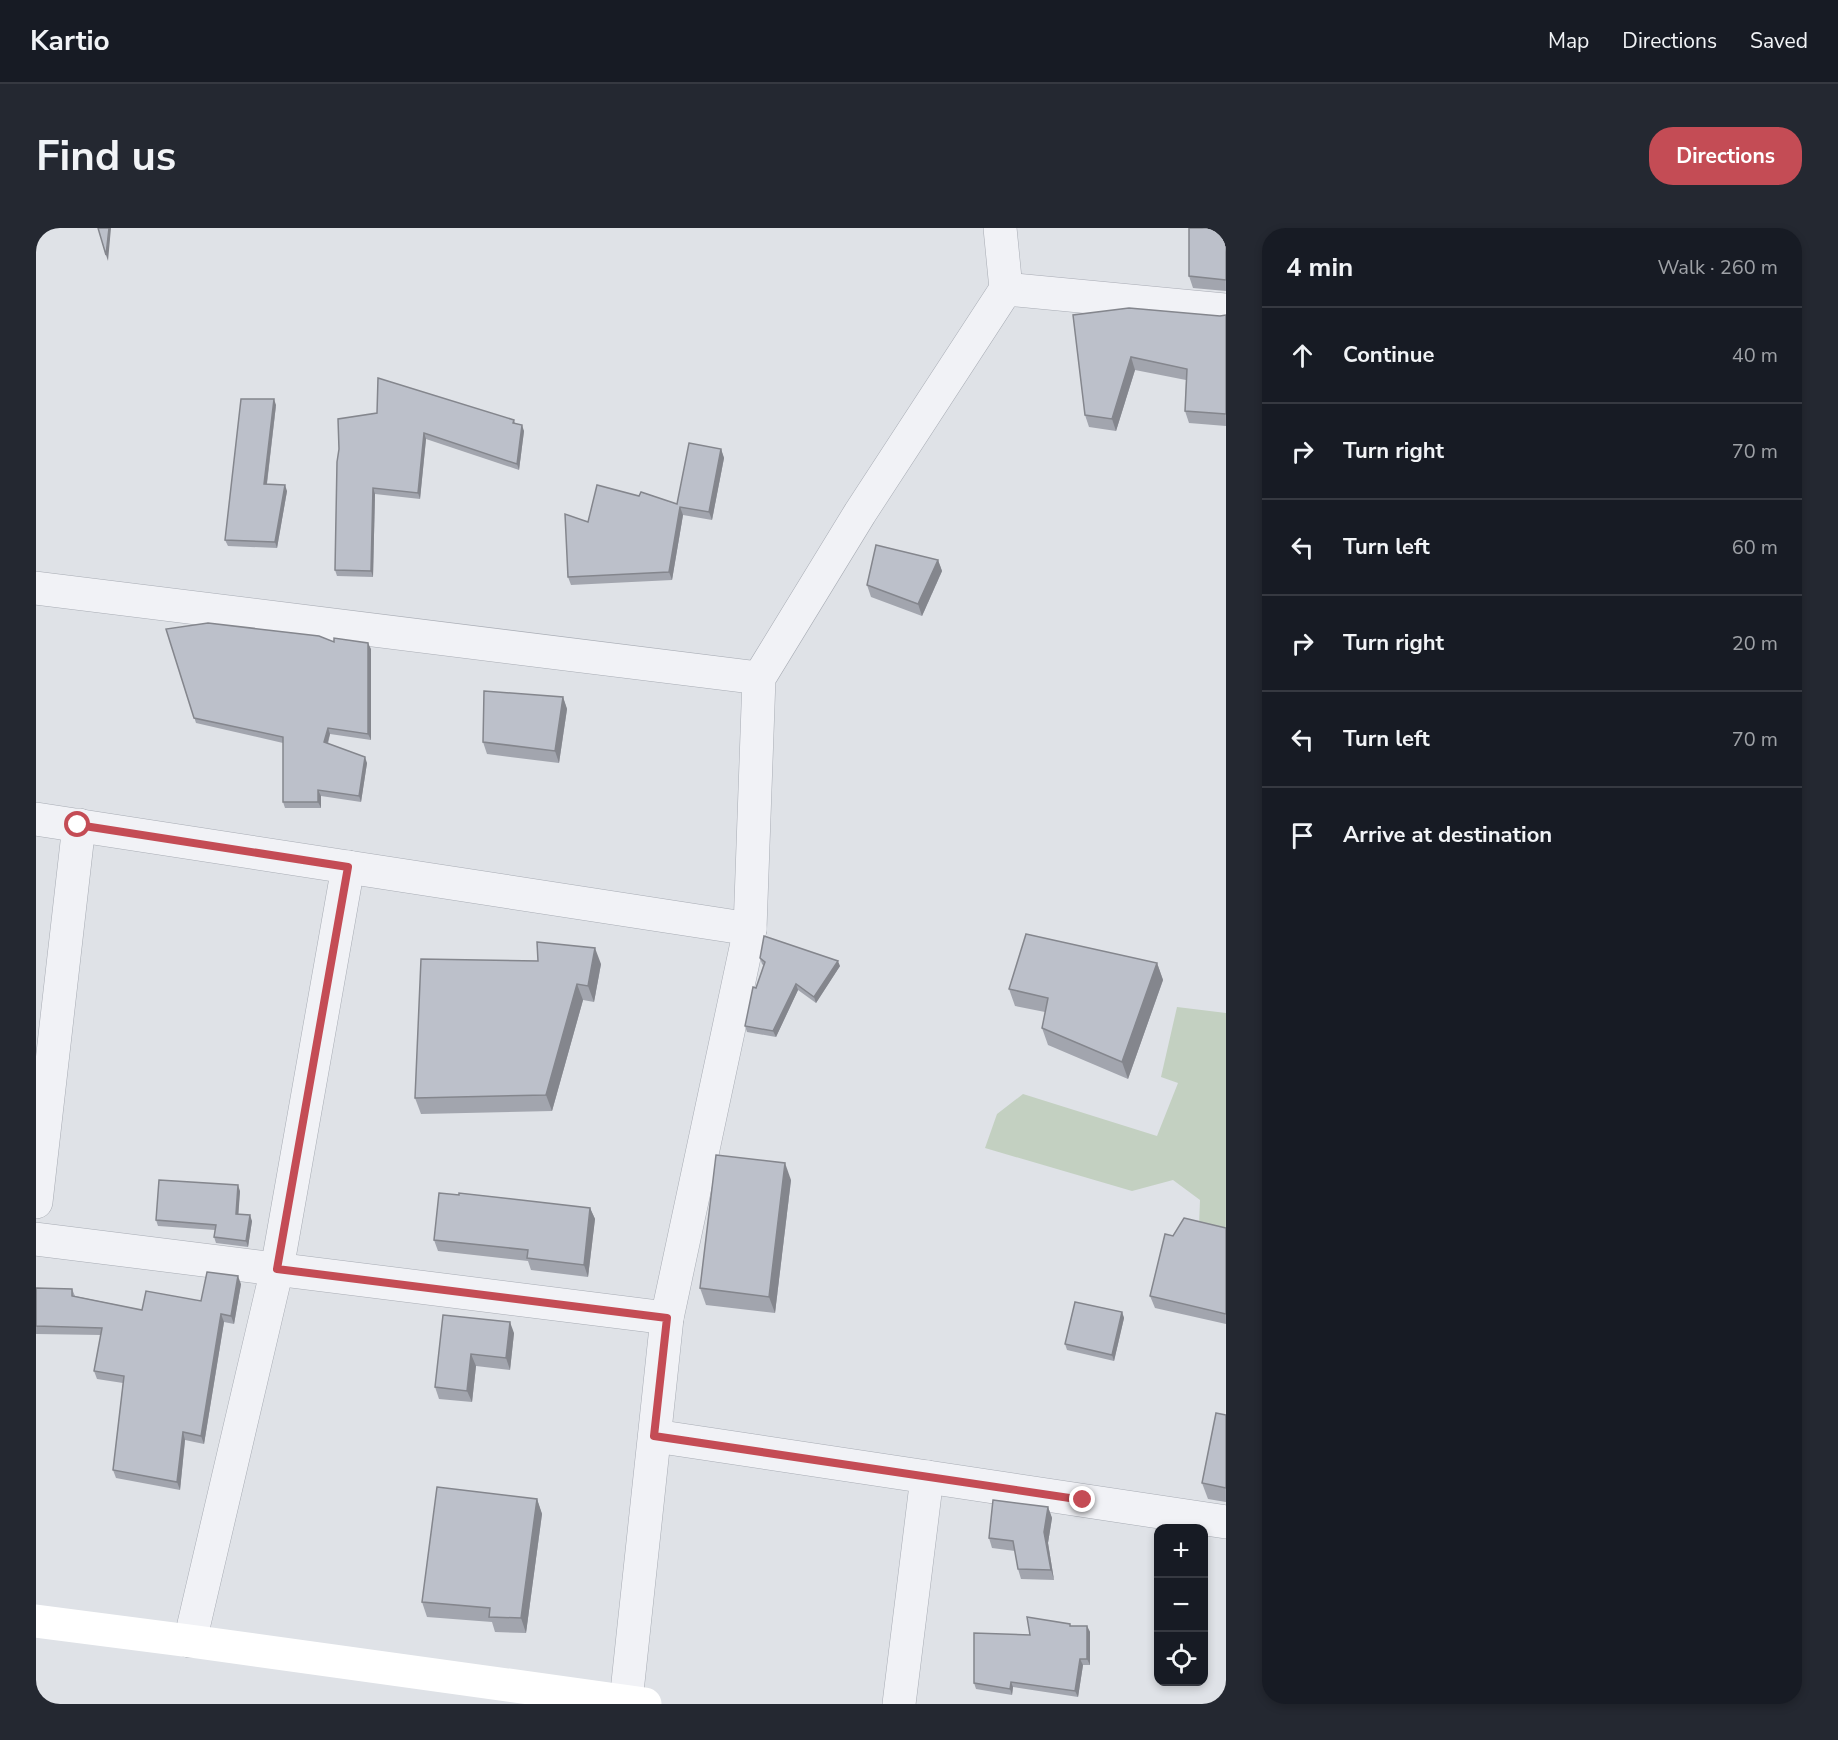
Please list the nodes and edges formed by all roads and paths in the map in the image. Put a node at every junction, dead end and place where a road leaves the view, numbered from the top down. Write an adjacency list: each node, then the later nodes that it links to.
1 (1000, 228): 2 (street)
2 (1006, 289): 3 (street); 5 (street)
3 (1226, 310)
4 (36, 588): 5 (street)
5 (759, 678): 9 (street)
6 (36, 819): 7 (street)
7 (78, 825): 8 (street); 10 (street)
8 (348, 867): 9 (street); 12 (street)
9 (750, 929): 13 (street)
10 (36, 1202)
11 (36, 1239): 12 (street)
12 (277, 1269): 13 (street); 18 (street)
13 (667, 1318): 14 (street)
14 (654, 1436): 15 (street); 19 (street)
15 (927, 1477): 16 (street); 20 (street)
16 (1226, 1522)
17 (36, 1621): 18 (street)
18 (190, 1641): 19 (street)
19 (635, 1703)
20 (898, 1704)

